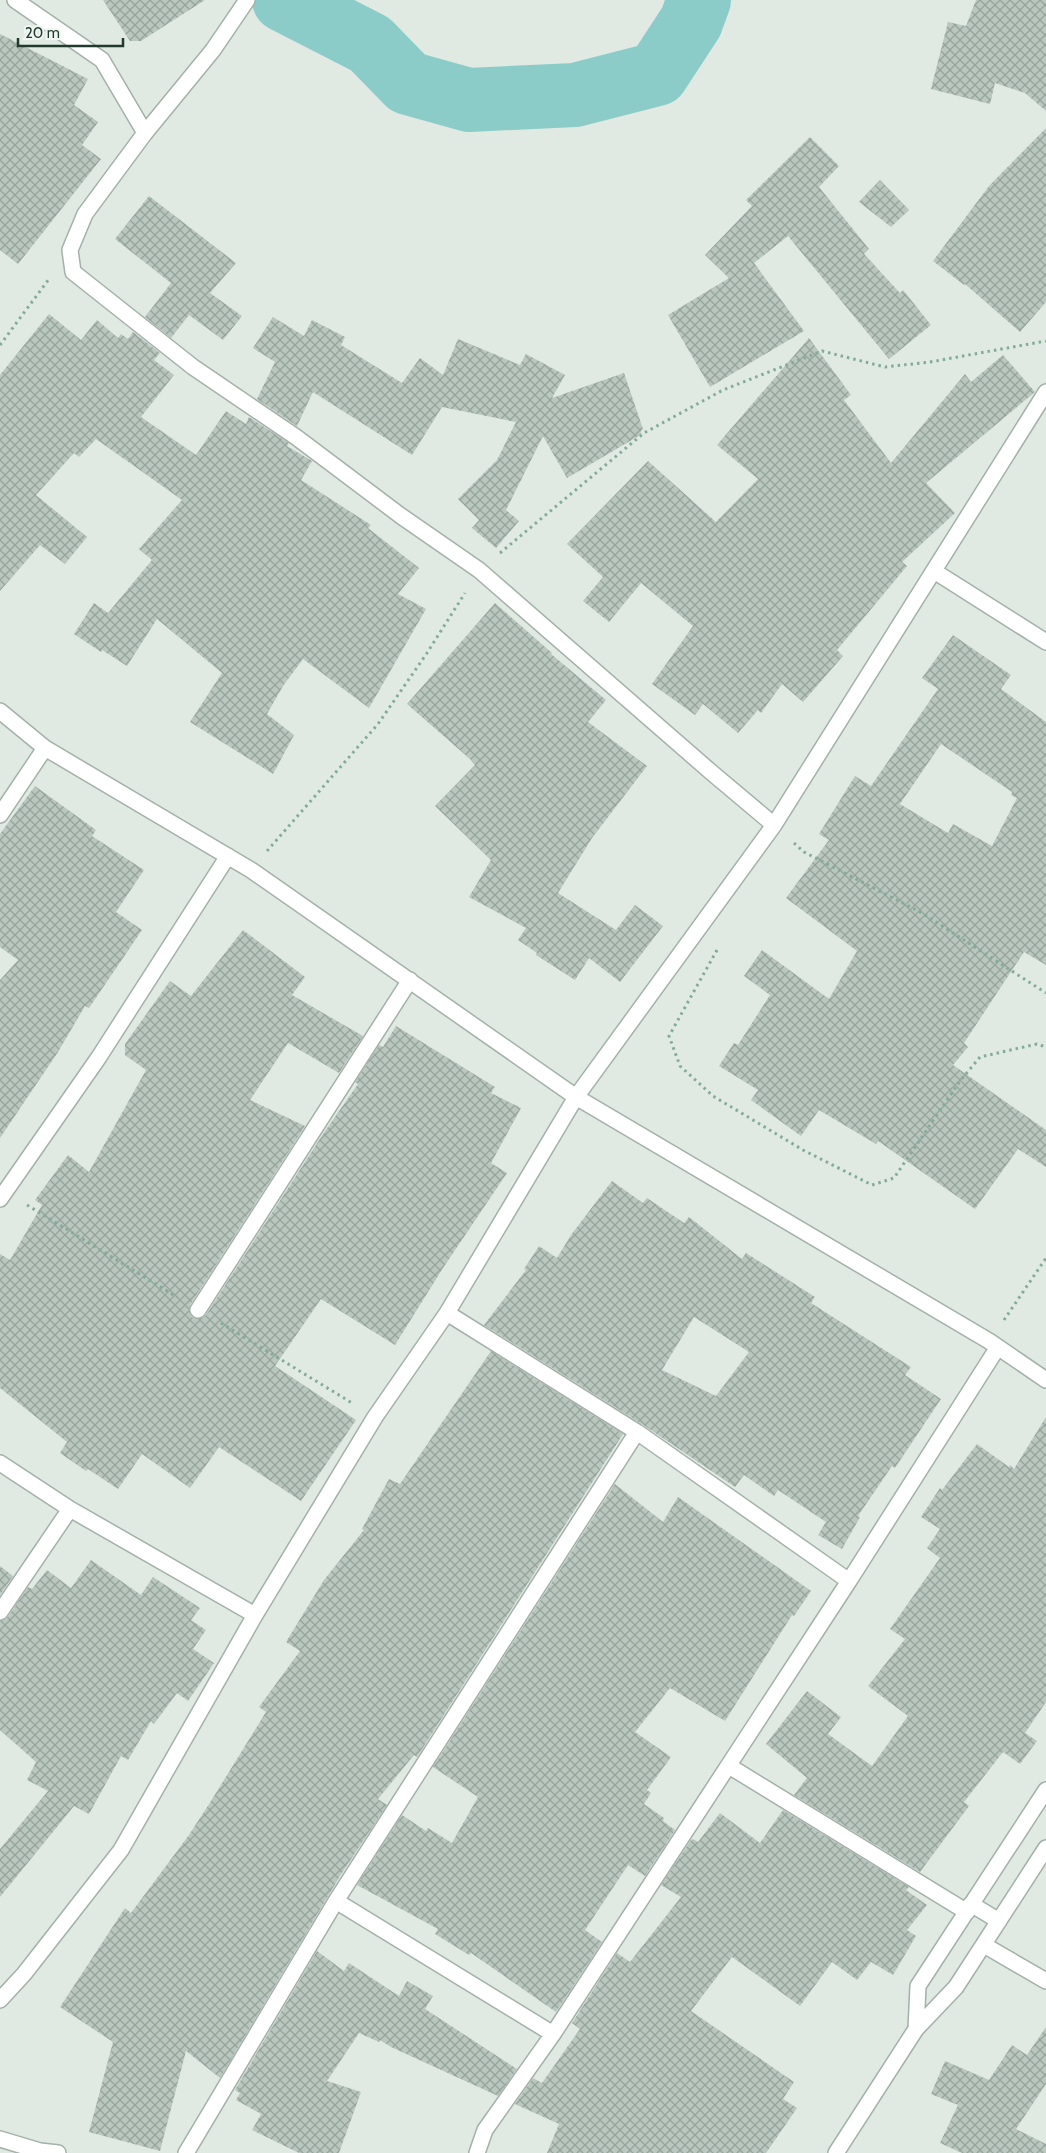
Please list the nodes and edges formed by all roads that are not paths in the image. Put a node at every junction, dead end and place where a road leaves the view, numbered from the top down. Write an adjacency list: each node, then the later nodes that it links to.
1 (14, 0): 3 (street)
2 (247, 0): 3 (street)
3 (145, 133): 10 (street)
4 (1046, 392): 5 (street)
5 (934, 572): 6 (street); 10 (street)
6 (1046, 642)
7 (0, 711): 8 (street)
8 (45, 748): 9 (street); 11 (street)
9 (0, 815)
10 (774, 825): 13 (street)
11 (228, 856): 12 (street); 14 (street)
12 (410, 980): 13 (street); 15 (street)
13 (576, 1097): 16 (street); 17 (street)
14 (0, 1199)
15 (198, 1310)
16 (447, 1313): 19 (street); 24 (street)
17 (993, 1344): 18 (street); 22 (street)
18 (1046, 1380)
19 (637, 1432): 22 (street); 28 (street)
20 (0, 1463): 21 (street)
21 (70, 1509): 23 (street); 24 (street)
22 (849, 1581): 25 (street)
23 (0, 1612)
24 (255, 1615): 33 (street)
25 (729, 1766): 29 (street); 35 (street)
26 (1046, 1790): 29 (street)
27 (1046, 1848): 30 (street)
28 (336, 1901): 35 (street); 38 (street)
29 (969, 1908): 30 (street); 34 (street)
30 (999, 1921): 31 (street)
31 (984, 1944): 32 (street); 34 (street)
32 (1046, 1982)
33 (0, 2000)
34 (916, 2029): 40 (street)
35 (554, 2034): 39 (street)
36 (0, 2139): 37 (street)
37 (58, 2153)
38 (186, 2153)
39 (477, 2153)
40 (837, 2153)

